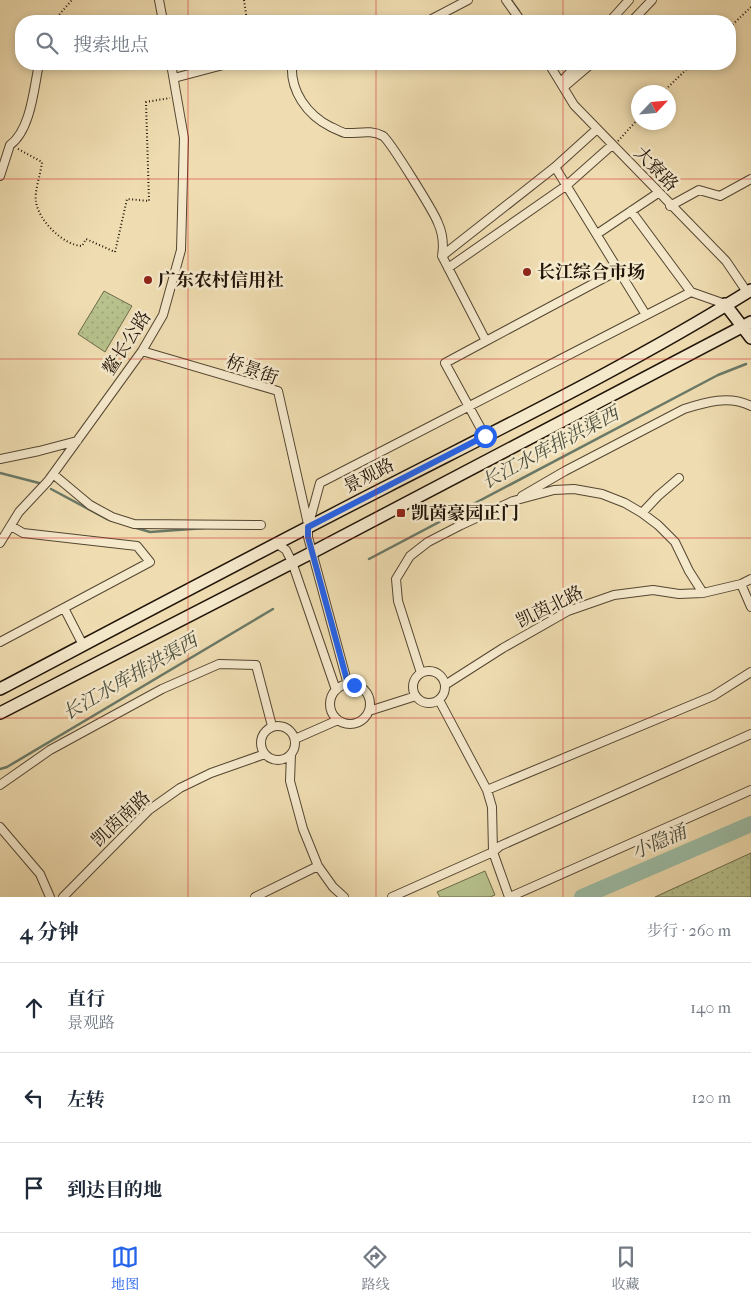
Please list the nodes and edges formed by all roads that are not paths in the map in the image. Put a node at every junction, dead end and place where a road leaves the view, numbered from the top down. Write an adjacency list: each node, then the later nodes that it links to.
1 (159, 0): 6 (street)
2 (468, 0): 7 (street)
3 (506, 0): 8 (street)
4 (629, 0): 9 (street)
5 (652, 0): 10 (street)
6 (162, 15)
7 (439, 15)
8 (516, 15)
9 (615, 15)
10 (638, 15)
11 (38, 70): 23 (street)
12 (172, 70): 18 (street, 鳌长公路)
13 (204, 70): 18 (street)
14 (292, 70): 30 (street)
15 (553, 70): 19 (street, 大寮路)
16 (573, 70): 19 (street)
17 (583, 70): 19 (street)
18 (174, 78): 40 (street, 鳌长公路)
19 (562, 85): 20 (street, 大寮路)
20 (597, 129): 21 (street, 大寮路); 22 (street)
21 (612, 145): 25 (street); 26 (street, 大寮路)
22 (555, 167): 25 (street); 30 (street)
23 (0, 176)
24 (751, 179): 27 (street)
25 (567, 185): 29 (street); 31 (street)
26 (658, 193): 27 (street, 大寮路); 28 (street)
27 (670, 206): 34 (street, 大寮路)
28 (631, 211): 29 (street); 33 (street)
29 (597, 234): 32 (street)
30 (442, 256): 31 (street)
31 (448, 268): 39 (street)
32 (619, 270): 36 (street); 39 (street)
33 (691, 292): 35 (street); 36 (street)
34 (750, 293): 35 (main road, 景观路)
35 (725, 304): 37 (main road); 43 (main road, 景观路)
36 (646, 315): 42 (street)
37 (746, 324): 38 (main road); 55 (main road)
38 (751, 338)
39 (486, 341): 42 (street)
40 (142, 351): 44 (street, 鳌长公路); 52 (street, 桥景街)
41 (751, 406): 48 (street)
42 (469, 407): 43 (street); 52 (street)
43 (485, 436): 52 (main road, 景观路)
44 (77, 441): 45 (street); 46 (street, 鳌长公路)
45 (0, 458)
46 (53, 474): 50 (street); 51 (street, 鳌长公路)
47 (679, 478): 49 (street)
48 (513, 501): 49 (street); 65 (street)
49 (642, 514): 59 (street)
50 (261, 525)
51 (11, 526): 53 (street, 鳌长公路); 61 (street)
52 (308, 527): 54 (main road, 景观路); 55 (street)
53 (0, 543)
54 (276, 543): 56 (street); 63 (main road, 景观路)
55 (313, 552): 56 (main road); 66 (street)
56 (292, 562): 69 (street); 73 (main road)
57 (751, 579): 58 (street, 凯茵北路)
58 (741, 584): 59 (street, 凯茵北路); 60 (street)
59 (703, 593): 67 (street, 凯茵北路)
60 (751, 607)
61 (64, 608): 62 (street); 63 (street)
62 (0, 642)
63 (83, 645): 68 (main road, 景观路)
64 (751, 672): 81 (street)
65 (421, 673): 67 (street); 70 (street)
66 (348, 684): 69 (street); 72 (street)
67 (445, 685): 71 (street)
68 (0, 689)
69 (336, 690): 74 (street)
70 (416, 696): 71 (street); 72 (street)
71 (440, 700): 81 (street)
72 (369, 711): 74 (street)
73 (0, 713)
74 (338, 720): 77 (street)
75 (272, 726): 77 (street); 78 (street); 80 (street)
76 (751, 734): 84 (street)
77 (295, 739): 79 (street)
78 (265, 754): 79 (street); 87 (street, 凯茵南路)
79 (291, 754): 85 (street)
80 (0, 786)
81 (487, 790): 84 (street)
82 (751, 790): 91 (street)
83 (0, 827): 86 (street)
84 (493, 852): 90 (street); 91 (street)
85 (318, 866): 88 (street); 89 (street)
86 (50, 897)
87 (63, 897)
88 (255, 897)
89 (344, 897)
90 (392, 897)
91 (510, 897)

